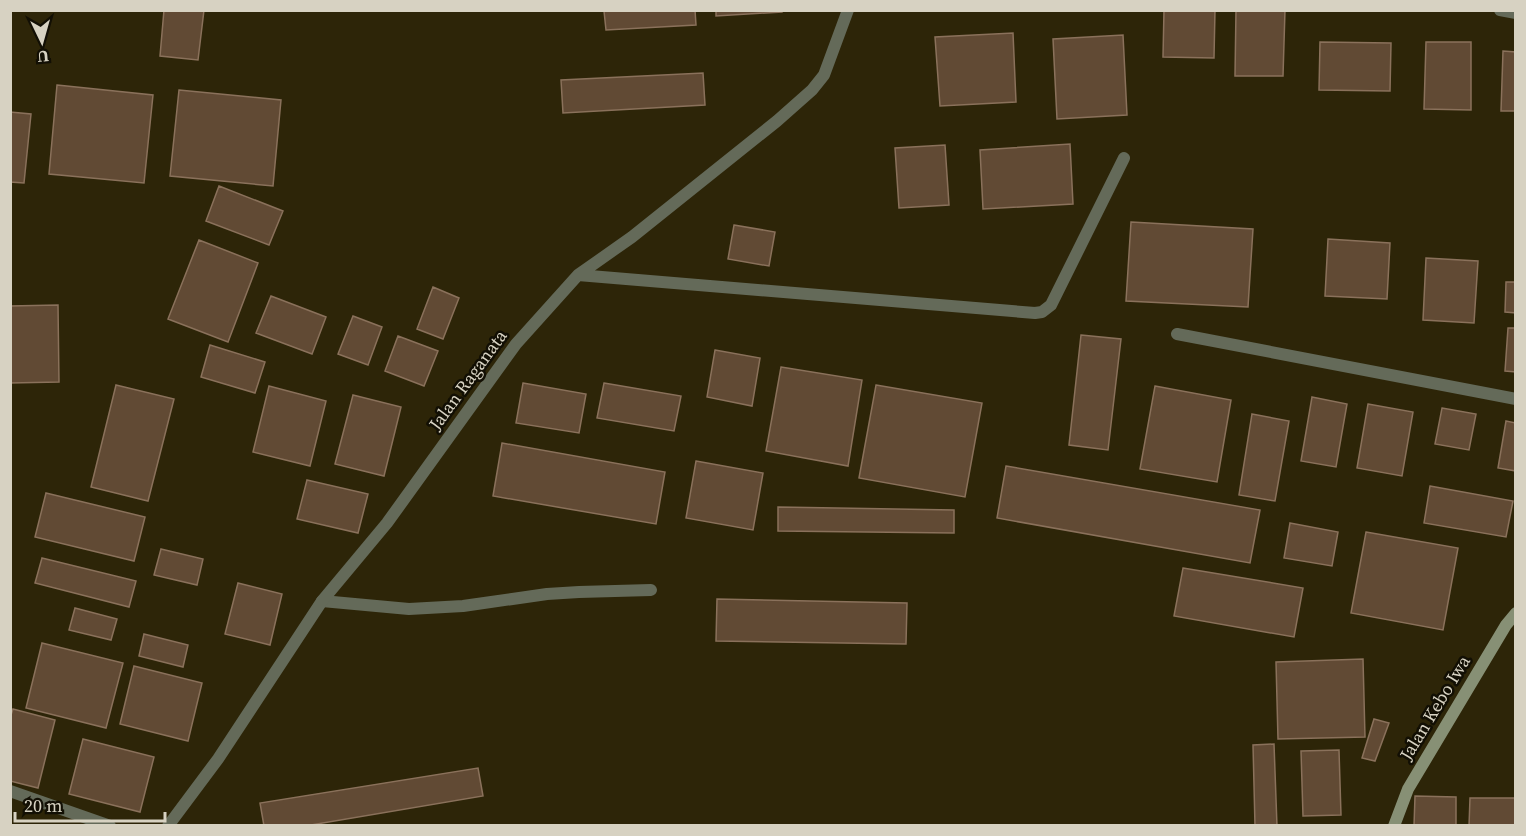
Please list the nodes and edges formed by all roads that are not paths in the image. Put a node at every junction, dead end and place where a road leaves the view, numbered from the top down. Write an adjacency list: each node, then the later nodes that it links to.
1 (848, 10): 5 (street, Jalan Raganata)
2 (1500, 10): 3 (street)
3 (1515, 13)
4 (1124, 158): 5 (street)
5 (578, 274): 9 (street, Jalan Raganata)
6 (1177, 334): 7 (street)
7 (1515, 399)
8 (651, 590): 9 (street)
9 (322, 601): 13 (street, Jalan Raganata)
10 (1515, 613): 14 (street, Jalan Kebo Iwa)
11 (10, 791): 12 (street)
12 (110, 825)
13 (168, 825)
14 (1394, 825)

